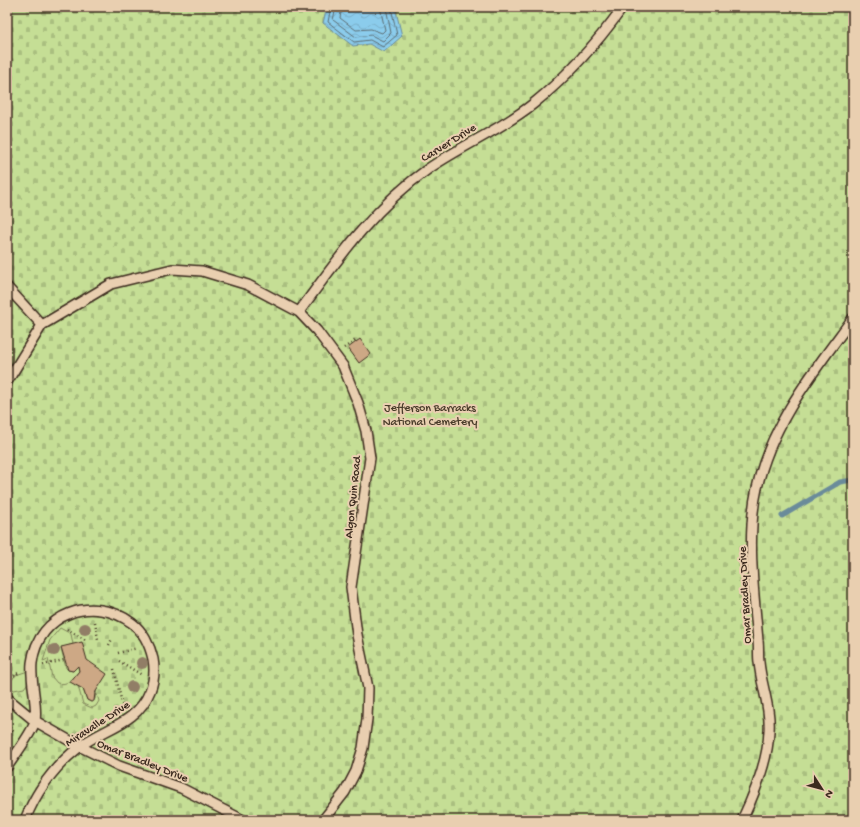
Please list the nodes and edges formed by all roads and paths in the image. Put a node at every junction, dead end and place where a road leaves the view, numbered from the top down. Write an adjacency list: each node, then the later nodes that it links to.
1 (623, 7): 3 (lane, Carver Drive)
2 (7, 287): 5 (lane)
3 (299, 312): 5 (lane, Algon Quin Road); 23 (lane, Algon Quin Road)
4 (853, 318): 24 (lane, Omar Bradley Drive)
5 (42, 325): 6 (lane, Algon Quin Road)
6 (7, 382)
7 (56, 621): 9 (path); 11 (lane, Miravalle Drive); 17 (lane, Miravalle Drive)
8 (112, 639): 10 (path)
9 (87, 641)
10 (109, 645)
11 (148, 645): 12 (path); 15 (lane, Miravalle Drive)
12 (118, 653)
13 (119, 661): 15 (path)
14 (114, 669): 18 (path)
15 (153, 681): 18 (lane, Miravalle Drive)
16 (7, 698): 17 (lane, Omar Bradley Drive)
17 (35, 721): 19 (lane, Omar Bradley Drive); 20 (lane)
18 (126, 721): 19 (lane, Miravalle Drive)
19 (79, 746): 21 (lane, Miravalle Drive); 22 (lane, Omar Bradley Drive)
20 (7, 767)
21 (25, 820)
22 (243, 820)
23 (323, 820)
24 (742, 820)

